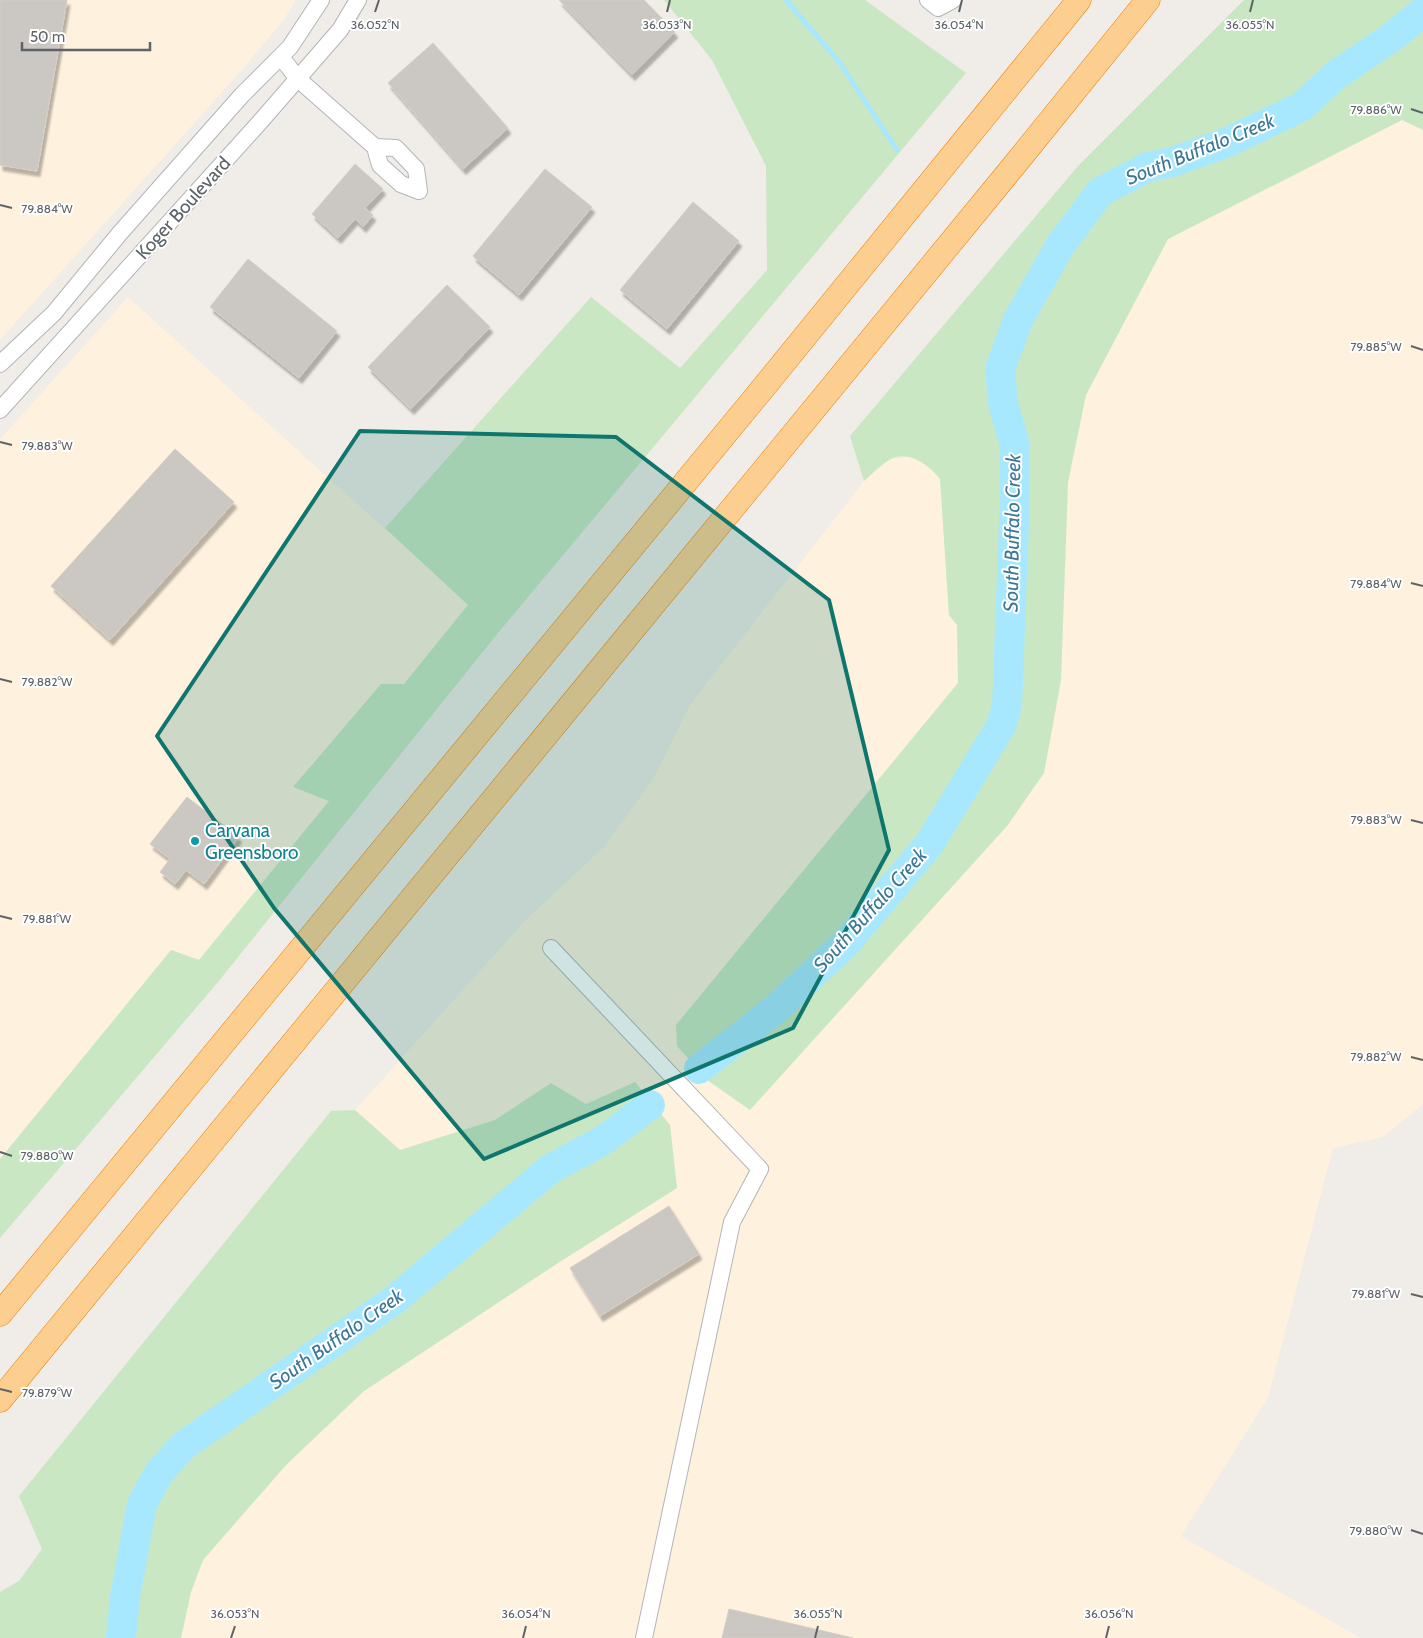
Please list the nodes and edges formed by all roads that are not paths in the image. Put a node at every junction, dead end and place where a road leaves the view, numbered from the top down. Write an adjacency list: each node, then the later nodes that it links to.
1 (321, 0): 7 (street, Koger Boulevard)
2 (358, 0): 8 (street, Koger Boulevard)
3 (928, 0): 4 (street)
4 (953, 0)
5 (1079, 0): 13 (highway)
6 (1148, 0): 14 (highway)
7 (280, 57): 8 (street); 10 (street, Koger Boulevard)
8 (298, 79): 9 (street); 11 (street, Koger Boulevard)
9 (375, 148)
10 (0, 364)
11 (0, 410)
12 (551, 948): 15 (street)
13 (0, 1314)
14 (0, 1400)
15 (644, 1638)

